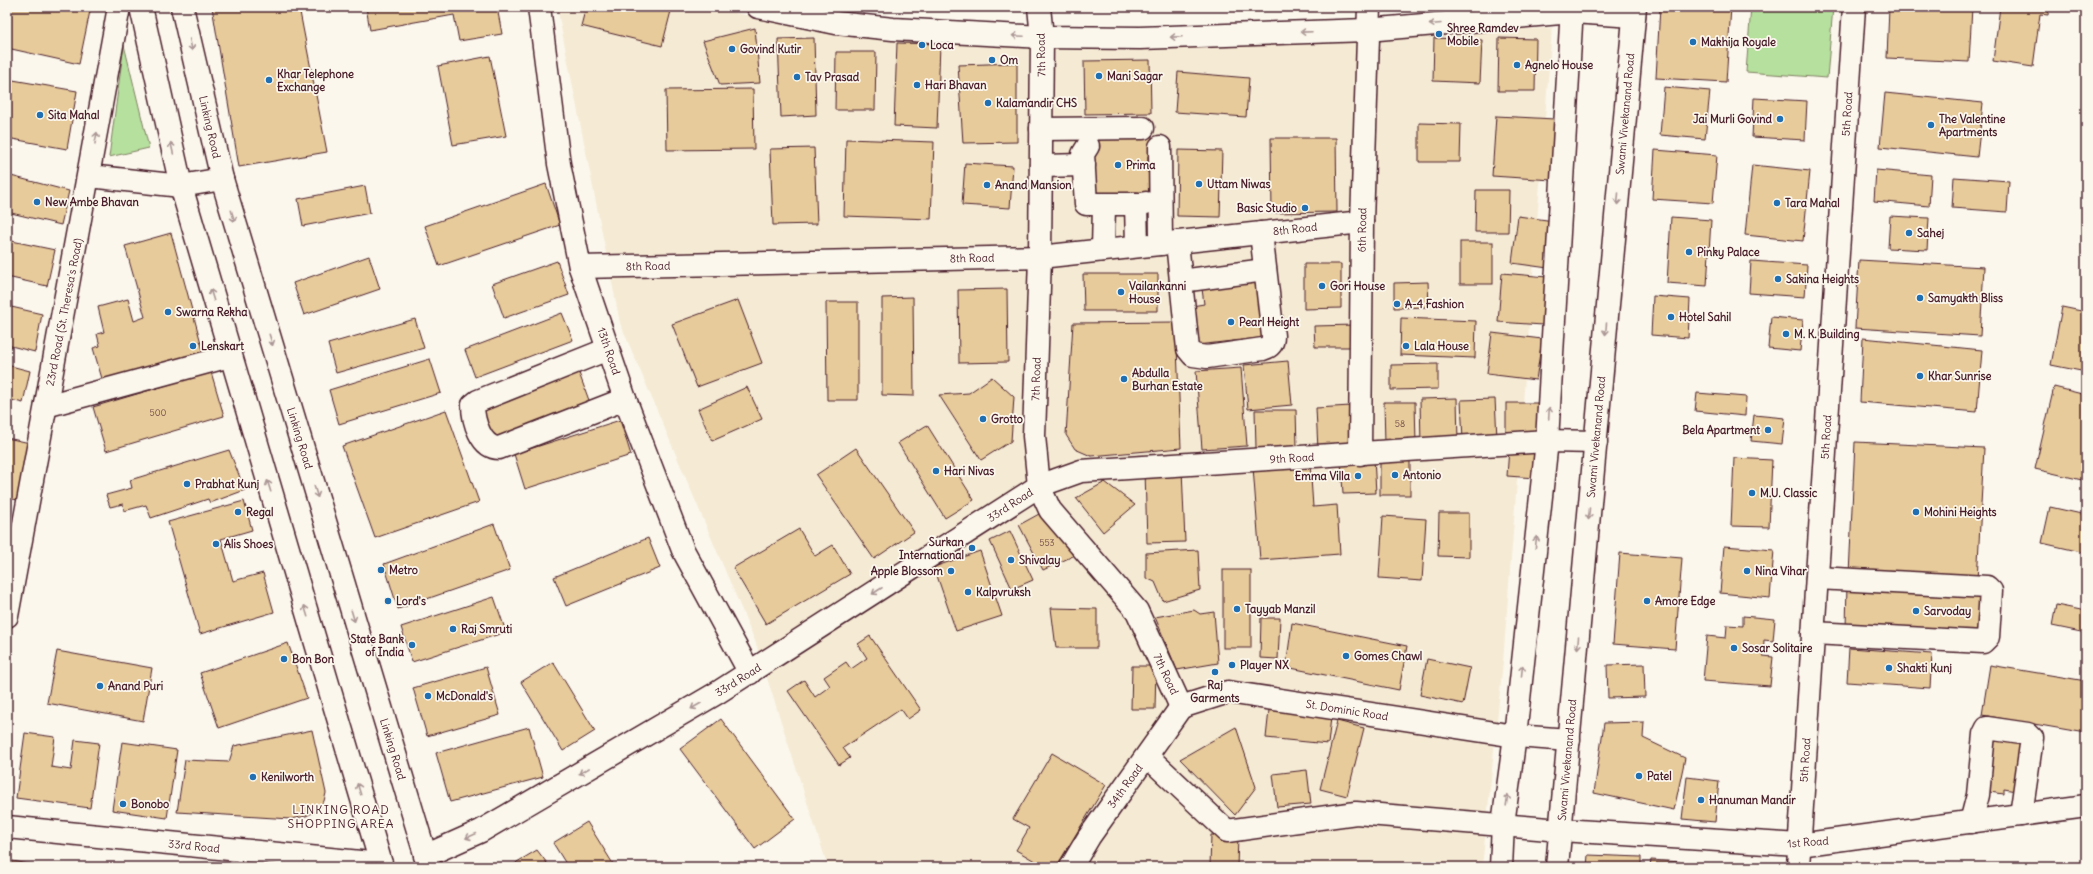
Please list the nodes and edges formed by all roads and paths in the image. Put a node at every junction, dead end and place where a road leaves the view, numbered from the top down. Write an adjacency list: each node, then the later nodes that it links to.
1 (119, 7): 18 (street, 23rd Road (St. Theresa's Road), one-way to 1)
2 (141, 7): 20 (street, one-way to 2)
3 (182, 7): 19 (street, Linking Road, one-way to 19)
4 (539, 7): 29 (street, 13th Road)
5 (758, 7): 12 (street, one-way to 5)
6 (1039, 7): 12 (street, 7th Road)
7 (1369, 7): 11 (street, 6th Road)
8 (1854, 7): 40 (street, 5th Road)
9 (1572, 9): 10 (street); 11 (street, one-way to 11); 36 (street, one-way to 9)
10 (1634, 12): 37 (street, Swami Vivekanand Road, one-way to 37)
11 (1367, 30): 12 (street, one-way to 12); 23 (street, 6th Road)
12 (1042, 37): 14 (street, 7th Road)
13 (1143, 128): 15 (street)
14 (1042, 129): 15 (street); 17 (street, 7th Road)
15 (1093, 145): 17 (street); 22 (street)
16 (1160, 147): 21 (street)
17 (1041, 161): 28 (street, 7th Road)
18 (89, 176): 20 (street); 35 (street, 23rd Road (St. Theresa's Road))
19 (222, 179): 20 (street); 55 (street, Linking Road, one-way to 55)
20 (180, 186): 33 (street, one-way to 20)
21 (1150, 198): 22 (street); 25 (street); 26 (street)
22 (1104, 205): 27 (street)
23 (1362, 222): 24 (street, 8th Road); 38 (street, 6th Road)
24 (1261, 233): 25 (street, 8th Road); 30 (street)
25 (1169, 243): 26 (street, 8th Road); 31 (street)
26 (1137, 246): 27 (street, 8th Road)
27 (1103, 250): 28 (street, 8th Road)
28 (1040, 256): 29 (street, 8th Road); 39 (street, 7th Road)
29 (580, 267): 32 (street, 13th Road)
30 (1265, 270): 31 (street); 31 (street)
31 (1181, 281)
32 (608, 348): 34 (street, 13th Road); 34 (street)
33 (230, 356): 35 (street); 56 (street, one-way to 33)
34 (625, 399): 43 (street, 13th Road)
35 (46, 406): 41 (street, 23rd Road (St. Theresa's Road))
36 (1547, 441): 37 (street, 9th Road); 38 (street, 9th Road); 45 (street, one-way to 36)
37 (1596, 442): 46 (street, Swami Vivekanand Road, one-way to 46)
38 (1360, 454): 39 (street, 9th Road)
39 (1039, 486): 43 (street, 33rd Road, one-way to 43); 44 (street, 7th Road)
40 (1817, 578): 42 (street, 5th Road); 42 (street)
41 (7, 614)
42 (1813, 633): 54 (street, 5th Road)
43 (750, 673): 55 (street, 33rd Road, one-way to 55)
44 (1182, 707): 45 (street, St. Dominic Road); 47 (street, 34th Road)
45 (1515, 736): 46 (street, St. Dominic Road); 51 (street, one-way to 45)
46 (1569, 740): 53 (street, Swami Vivekanand Road)
47 (1146, 756): 51 (street, 1st Road); 57 (street, 34th Road)
48 (2086, 806): 49 (street, 1st Road)
49 (2021, 815): 50 (street, 1st Road); 50 (street)
50 (1976, 821): 54 (street, 1st Road)
51 (1504, 824): 53 (street, 1st Road); 58 (street)
52 (7, 827): 56 (street, 33rd Road)
53 (1561, 830): 54 (street, 1st Road); 59 (street, Swami Vivekanand Road)
54 (1800, 845): 60 (street, 5th Road)
55 (427, 861)
56 (381, 865)
57 (1071, 867)
58 (1501, 867)
59 (1557, 867)
60 (1798, 867)

